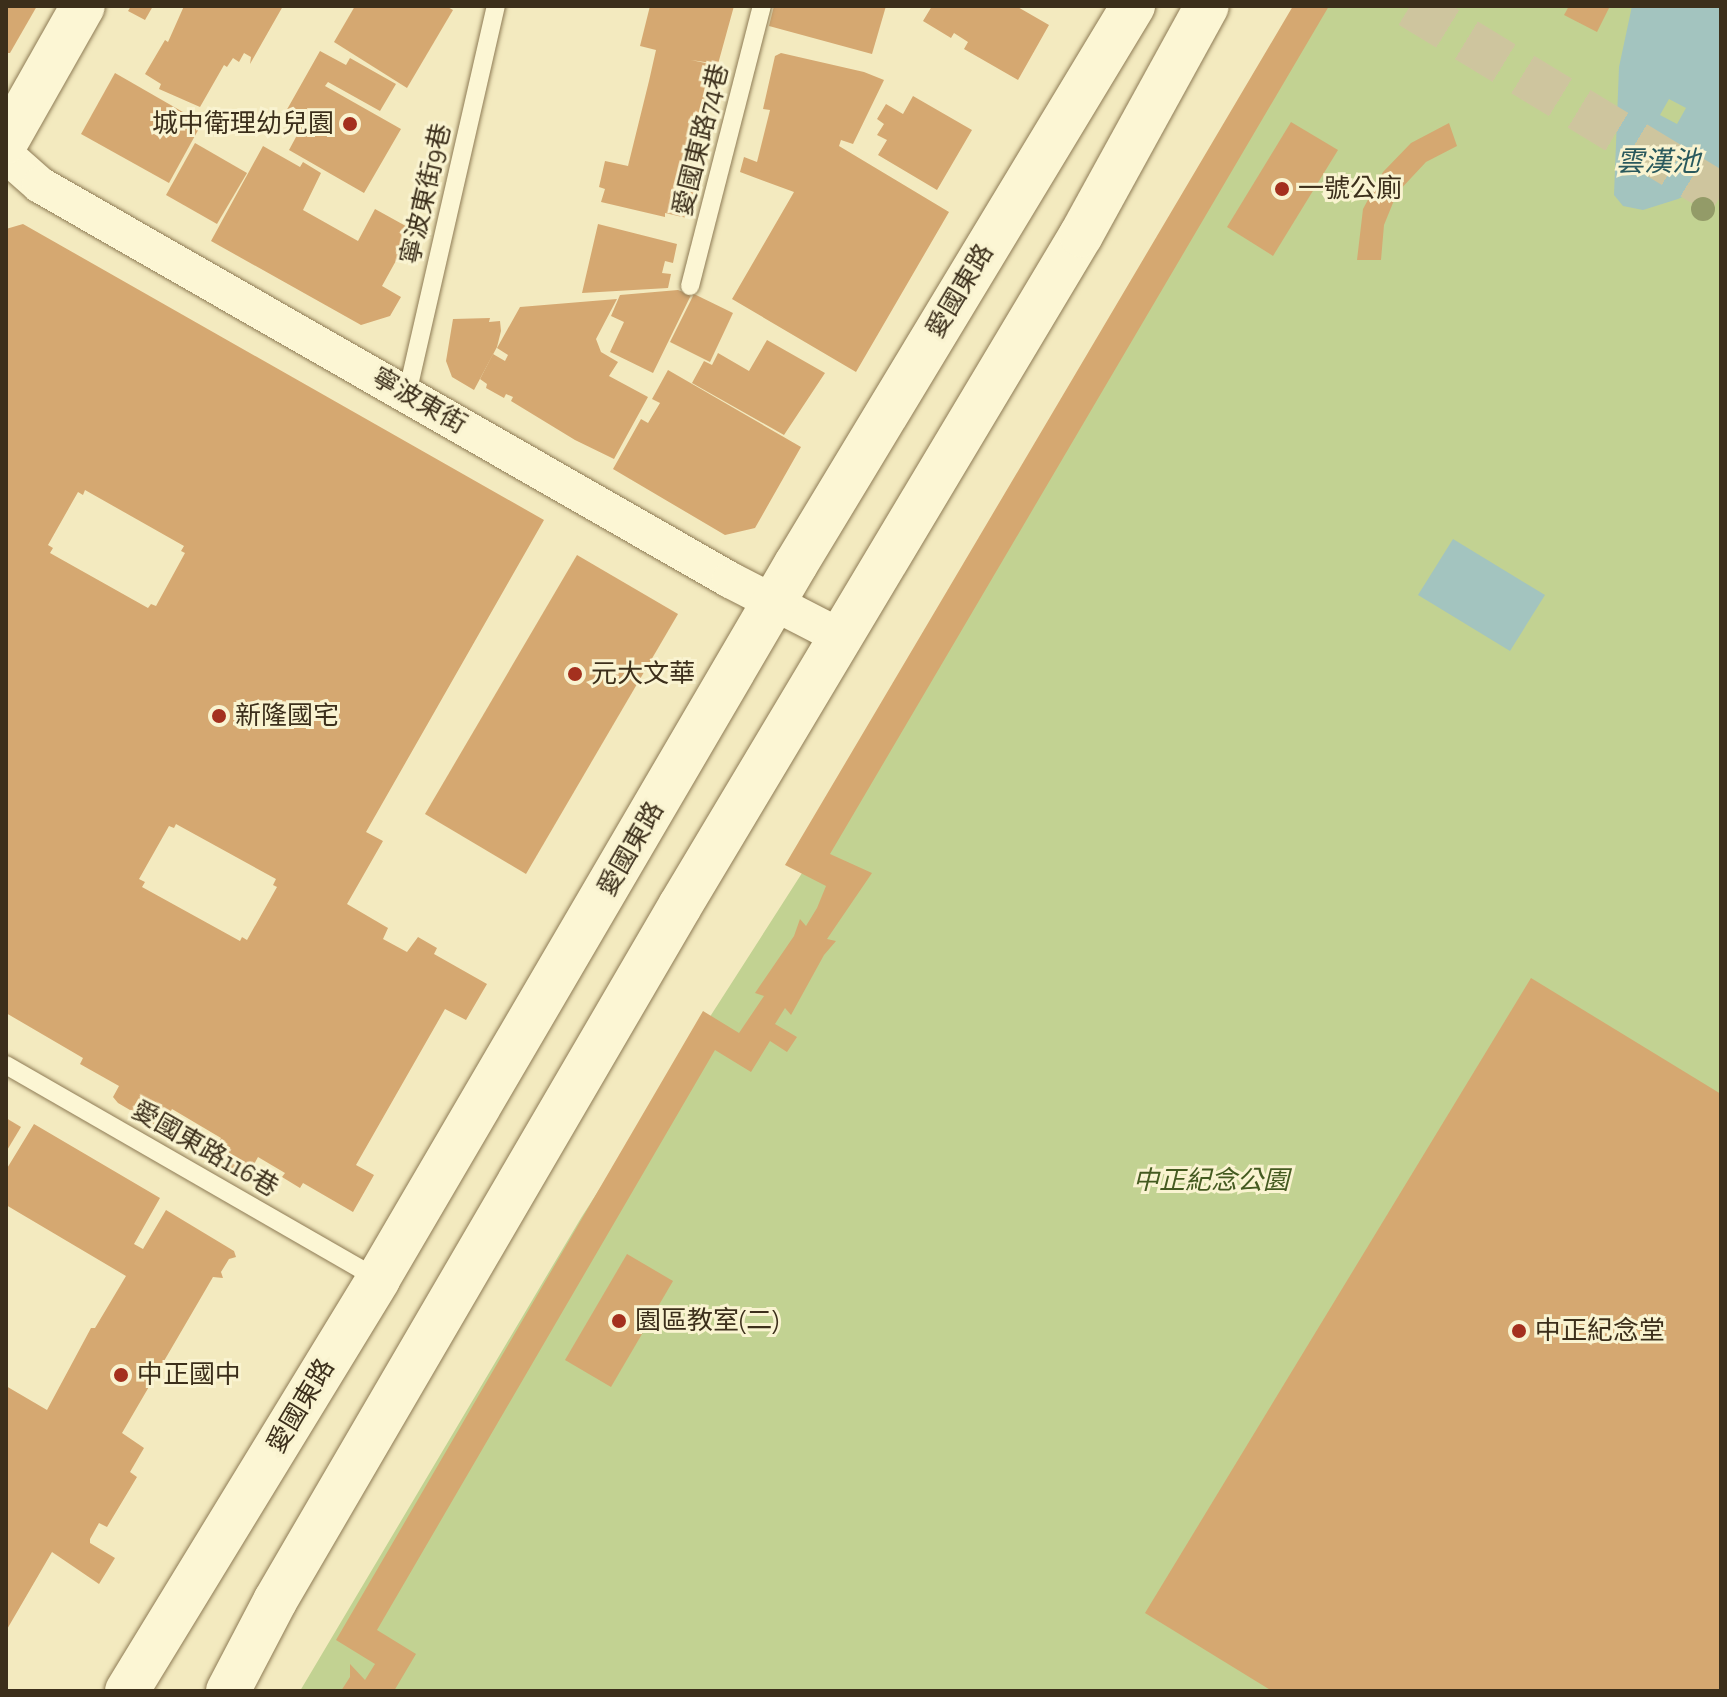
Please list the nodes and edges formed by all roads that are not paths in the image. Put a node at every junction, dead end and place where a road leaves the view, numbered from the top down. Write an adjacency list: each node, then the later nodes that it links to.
1 (83, 6): 6 (street)
2 (496, 6): 9 (lane, 寧波東街9巷)
3 (762, 6): 8 (lane, 愛國東路74巷)
4 (1133, 6): 10 (street, 愛國東路)
5 (1207, 6): 11 (street)
6 (6, 142)
7 (6, 155): 9 (street, 寧波東街)
8 (690, 286)
9 (407, 394): 10 (street, 寧波東街)
10 (775, 600): 11 (street, 寧波東街); 13 (street, 愛國東路)
11 (839, 636): 15 (street)
12 (6, 1065): 13 (lane, 愛國東路116巷)
13 (378, 1279): 14 (street, 愛國東路)
14 (127, 1691)
15 (228, 1691)

